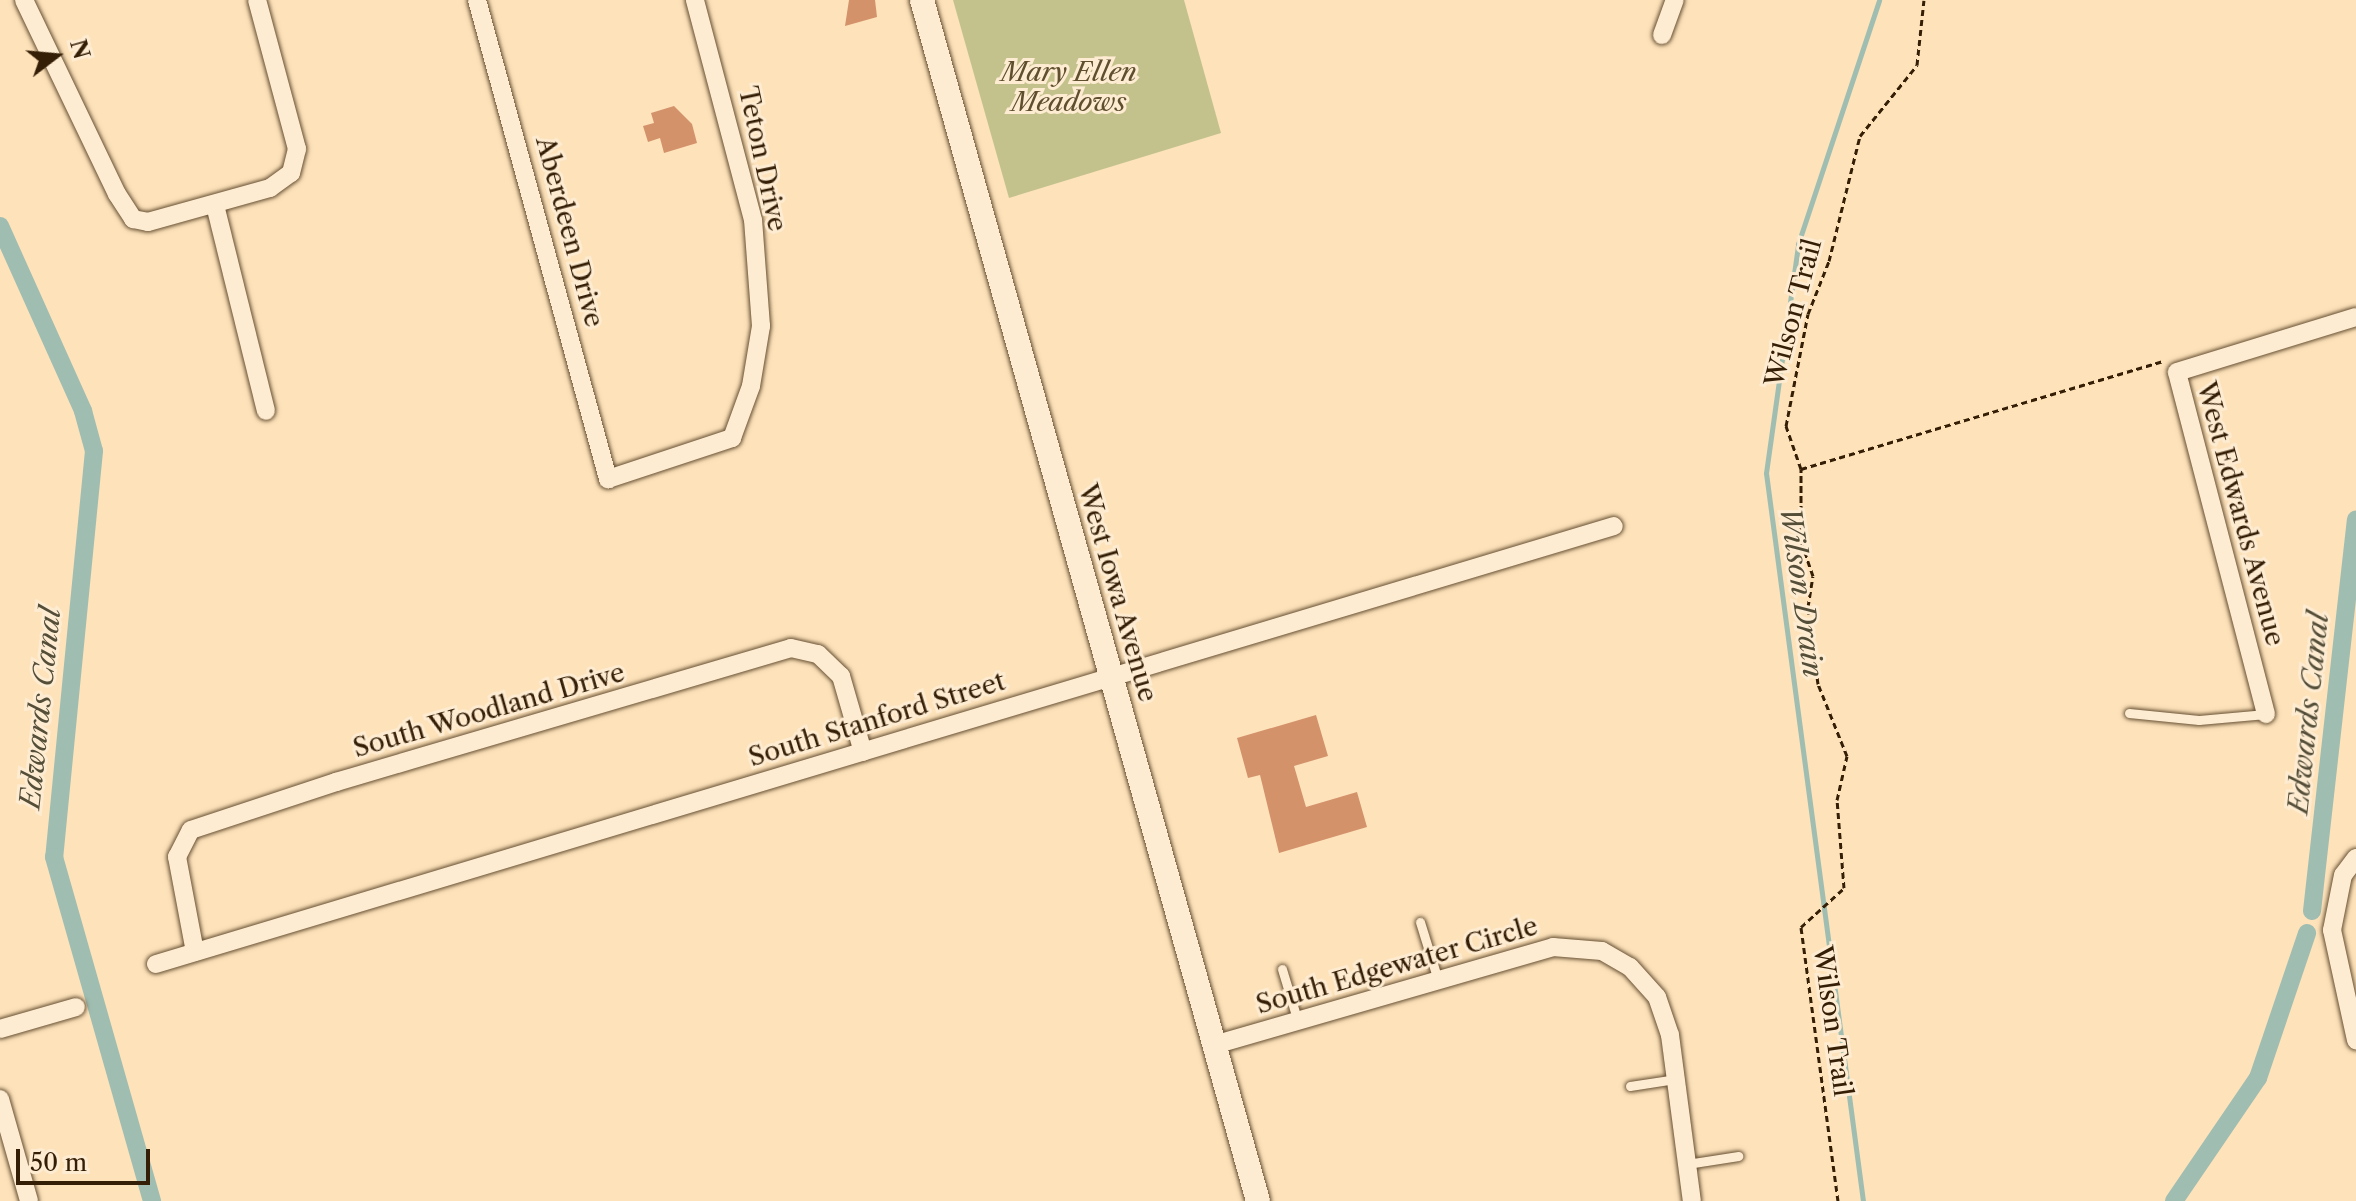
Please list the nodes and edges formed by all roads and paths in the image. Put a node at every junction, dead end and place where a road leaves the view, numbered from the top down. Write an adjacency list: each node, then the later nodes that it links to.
1 (24, 0): 9 (street)
2 (257, 0): 9 (street)
3 (477, 0): 14 (street, Aberdeen Drive)
4 (695, 0): 14 (street, Teton Drive)
5 (922, 0): 16 (street, West Iowa Avenue)
6 (1675, 0): 8 (street)
7 (1924, 0): 13 (path, Wilson Trail)
8 (1662, 35)
9 (215, 205): 12 (street)
10 (2356, 317): 11 (street)
11 (2177, 372): 13 (path); 18 (street, West Edwards Avenue)
12 (266, 411)
13 (1801, 469): 39 (path, Wilson Trail)
14 (608, 479)
15 (1614, 526): 16 (street, South Stanford Street)
16 (1111, 676): 19 (street, South Stanford Street); 30 (street, West Iowa Avenue)
17 (2129, 713): 18 (lane)
18 (2266, 714)
19 (863, 752): 22 (street, South Stanford Street); 22 (street, South Woodland Drive)
20 (2356, 858): 29 (street)
21 (1420, 922): 25 (lane)
22 (195, 952): 23 (street, South Stanford Street)
23 (156, 964)
24 (1282, 969): 27 (lane)
25 (1438, 982): 27 (street, South Edgewater Circle); 31 (street, South Edgewater Circle)
26 (76, 1007): 28 (street)
27 (1298, 1022): 30 (street, South Edgewater Circle)
28 (0, 1029)
29 (2356, 1040)
30 (1214, 1045): 37 (street, West Iowa Avenue)
31 (1676, 1079): 32 (lane); 35 (street, South Edgewater Circle)
32 (1630, 1086)
33 (0, 1099): 36 (street)
34 (1738, 1156): 35 (lane)
35 (1687, 1164): 38 (street, South Edgewater Circle)
36 (29, 1201)
37 (1258, 1201)
38 (1692, 1201)
39 (1838, 1201)

